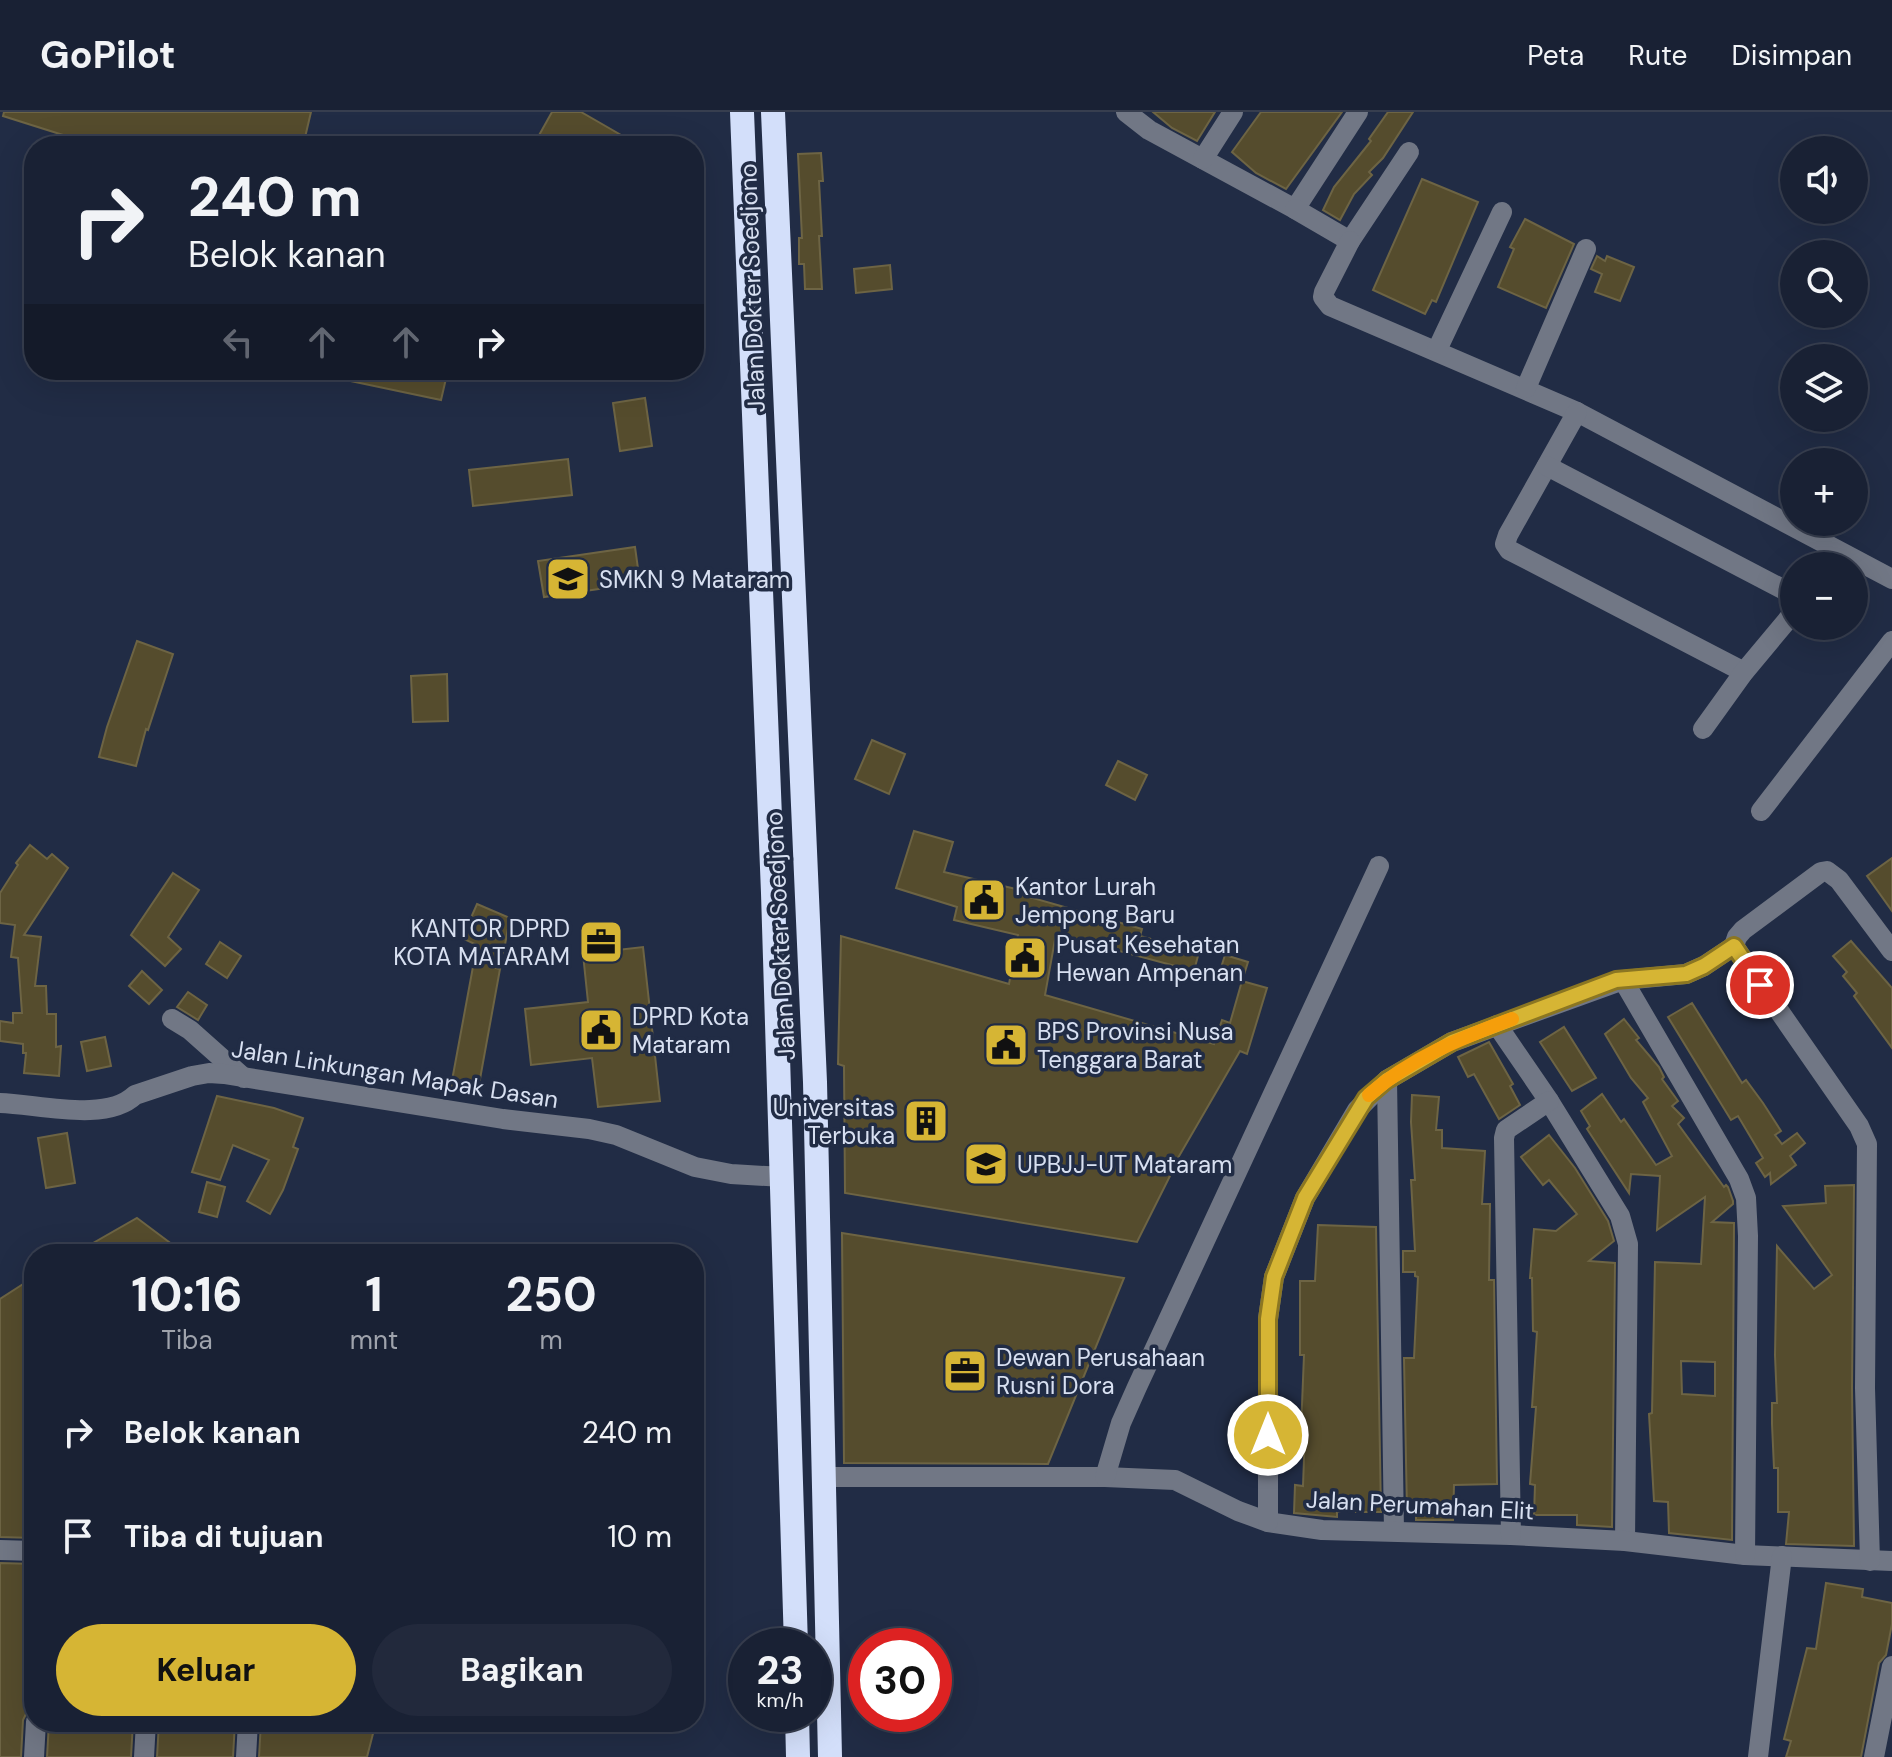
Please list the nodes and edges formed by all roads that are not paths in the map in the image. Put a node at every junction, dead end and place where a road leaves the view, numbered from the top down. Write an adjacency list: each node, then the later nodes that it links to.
1 (742, 112): 35 (highway, Jalan Dokter Soedjono)
2 (773, 112): 36 (highway, Jalan Dokter Soedjono)
3 (1126, 112): 7 (street)
4 (1233, 112): 7 (street)
5 (1358, 112): 8 (street)
6 (1409, 152): 10 (street)
7 (1203, 159): 8 (street)
8 (1295, 209): 10 (street)
9 (1502, 212): 12 (street)
10 (1350, 241): 12 (street)
11 (1586, 249): 13 (street)
12 (1437, 350): 13 (street)
13 (1526, 388): 14 (street)
14 (1577, 412): 15 (street); 16 (street)
15 (1547, 466): 19 (street); 22 (street)
16 (1825, 552)
17 (1868, 570): 18 (street)
18 (1892, 579)
19 (1780, 588)
20 (1780, 629): 22 (street)
21 (1892, 641): 24 (street)
22 (1744, 672): 23 (street)
23 (1703, 729)
24 (1761, 811)
25 (1379, 866): 37 (street)
26 (1734, 946): 27 (street); 28 (street); 46 (street)
27 (1892, 951)
28 (1623, 980): 30 (street); 44 (street)
29 (172, 1019): 31 (street)
30 (1497, 1025): 32 (street); 33 (street)
31 (244, 1078): 34 (street, Jalan Linkungan Mapak Dasan); 35 (street, Jalan Linkungan Mapak Dasan)
32 (1387, 1080): 38 (street); 39 (street)
33 (1549, 1101): 40 (street); 41 (street)
34 (0, 1103)
35 (783, 1177): 48 (highway, Jalan Dokter Soedjono)
36 (824, 1477): 37 (street, Jalan Perumahan Elit); 58 (highway, Jalan Dokter Soedjono)
37 (1105, 1477): 38 (street, Jalan Perumahan Elit)
38 (1268, 1522): 39 (street, Jalan Perumahan Elit)
39 (1394, 1531): 40 (street, Jalan Perumahan Elit)
40 (1511, 1535): 41 (street, Jalan Perumahan Elit)
41 (1625, 1541): 44 (street, Jalan Perumahan Elit)
42 (0, 1550): 43 (street)
43 (24, 1551)
44 (1745, 1555): 45 (street, Jalan Perumahan Elit)
45 (1782, 1556): 46 (street, Jalan Perumahan Elit); 59 (street)
46 (1870, 1561): 47 (street, Jalan Perumahan Elit)
47 (1892, 1561)
48 (796, 1628)
49 (1892, 1666): 60 (street)
50 (35, 1732): 54 (street)
51 (145, 1732): 55 (street)
52 (247, 1732): 56 (street)
53 (797, 1732): 57 (highway)
54 (34, 1757)
55 (144, 1757)
56 (246, 1757)
57 (798, 1757)
58 (830, 1757)
59 (1758, 1757)
60 (1874, 1757)

